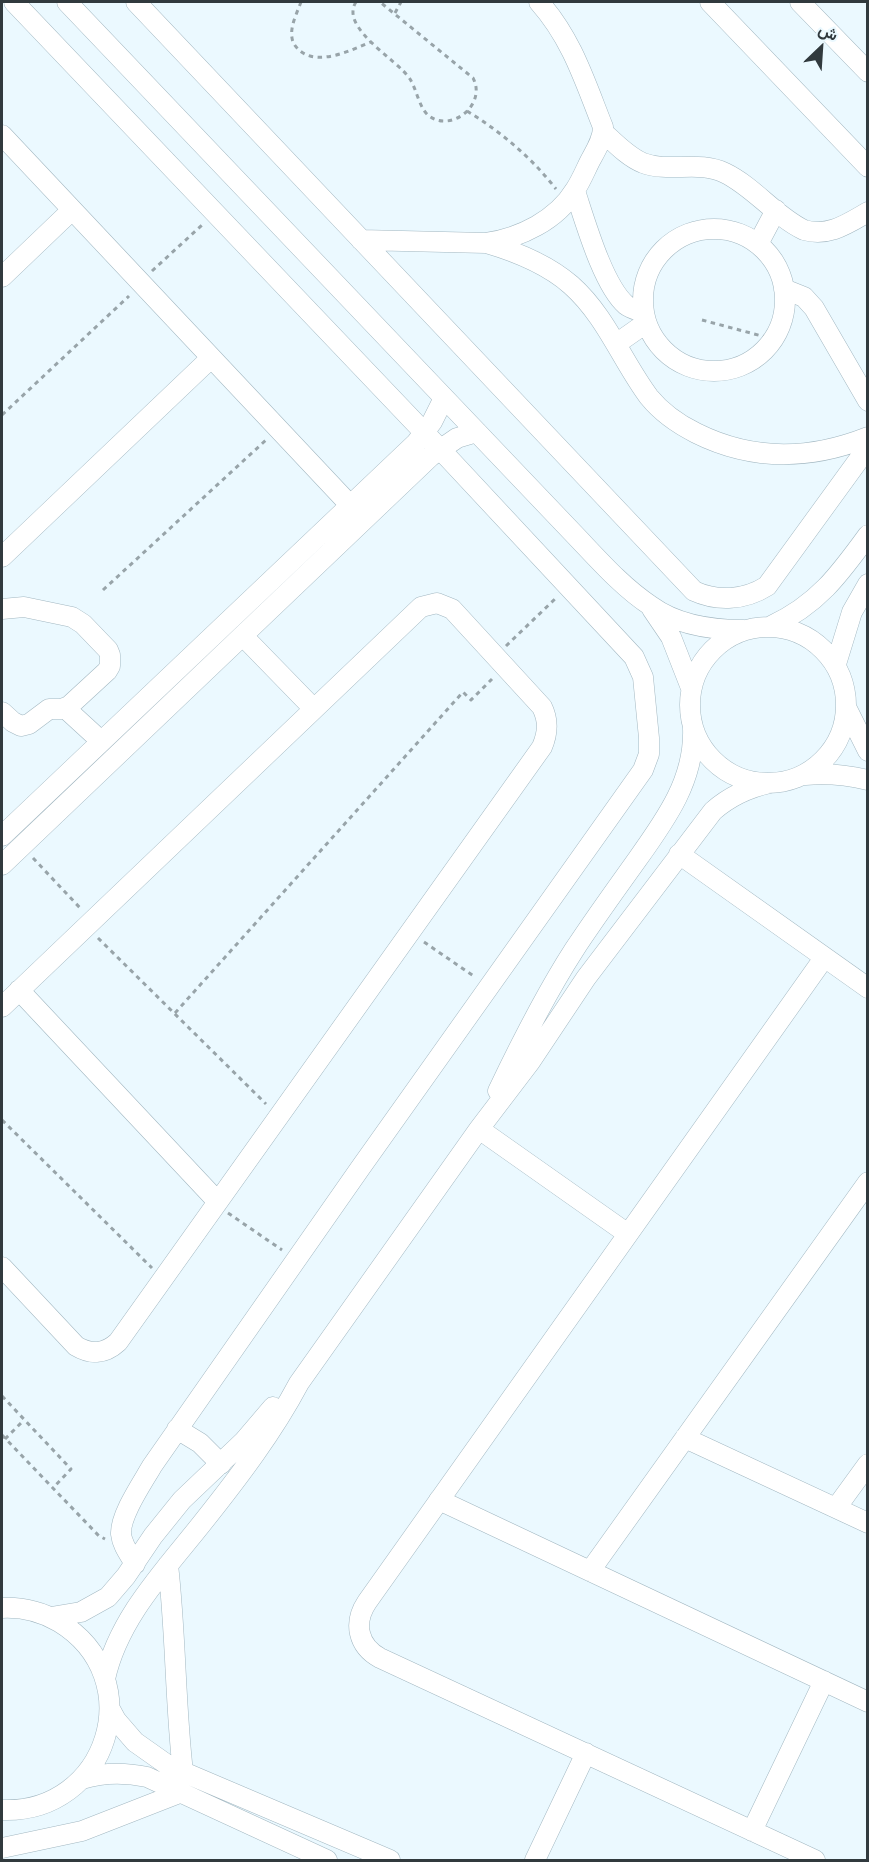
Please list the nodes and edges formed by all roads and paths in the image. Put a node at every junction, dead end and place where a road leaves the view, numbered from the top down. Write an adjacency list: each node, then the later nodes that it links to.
1 (14, 2): 22 (street)
2 (67, 2): 34 (street)
3 (301, 2): 12 (path)
4 (356, 2): 12 (path)
5 (380, 2): 11 (path)
6 (401, 2): 11 (path)
7 (539, 2): 15 (street)
8 (710, 2): 17 (street)
9 (800, 2): 13 (street)
10 (146, 5): 23 (street)
11 (395, 13): 14 (path)
12 (372, 42): 14 (path)
13 (867, 72)
14 (467, 111): 18 (path)
15 (603, 132): 18 (street); 20 (street)
16 (2, 135): 19 (street)
17 (867, 167)
18 (570, 197): 24 (street); 29 (street)
19 (72, 210): 26 (street); 27 (street)
20 (776, 210): 21 (street); 25 (street)
21 (867, 212)
22 (214, 213): 27 (path); 39 (street)
23 (361, 240): 24 (street); 41 (street)
24 (486, 243): 32 (street)
25 (758, 244): 28 (street); 29 (street)
26 (2, 277)
27 (142, 284): 33 (street); 36 (path)
28 (784, 289): 31 (street); 35 (street)
29 (644, 317): 31 (street); 32 (street)
30 (702, 320): 31 (path)
31 (773, 339)
32 (616, 344): 40 (street)
33 (211, 358): 37 (street); 45 (street)
34 (444, 398): 38 (street); 39 (street)
35 (867, 401)
36 (2, 415)
37 (278, 429): 43 (street); 48 (path)
38 (477, 432): 42 (street); 49 (street)
39 (424, 434): 42 (street); 43 (street)
40 (867, 437)
41 (867, 447)
42 (440, 449): 47 (street); 53 (street)
43 (350, 505): 62 (street)
44 (867, 535): 51 (street)
45 (2, 557)
46 (867, 584): 55 (street)
47 (568, 586): 54 (path); 74 (street)
48 (103, 590)
49 (651, 606): 52 (street); 56 (street)
50 (2, 609): 57 (street)
51 (771, 626): 52 (street); 55 (street)
52 (744, 630): 56 (street)
53 (243, 636): 58 (street); 68 (street)
54 (495, 656): 58 (street); 72 (street); 78 (path)
55 (836, 664): 59 (street)
56 (691, 688): 61 (street)
57 (65, 708): 60 (street); 62 (street)
58 (314, 709): 71 (street)
59 (847, 709): 63 (street); 64 (street)
60 (2, 712)
61 (692, 725): 66 (street); 81 (street)
62 (101, 741): 67 (street)
63 (867, 751)
64 (802, 776): 65 (street); 66 (street)
65 (867, 780)
66 (770, 783): 69 (street)
67 (2, 836)
68 (21, 846): 70 (street); 71 (path)
69 (680, 854): 73 (street); 81 (street)
70 (2, 865)
71 (89, 923): 76 (street); 78 (path)
72 (410, 932): 74 (path); 79 (street)
73 (824, 958): 75 (street); 84 (street)
74 (489, 987): 85 (street)
75 (867, 988)
76 (19, 990): 77 (street); 83 (street)
77 (2, 1007)
78 (175, 1013): 79 (path)
79 (279, 1116): 83 (street)
80 (2, 1120): 87 (path)
81 (479, 1129): 84 (street); 88 (street)
82 (866, 1186): 93 (street)
83 (217, 1203): 85 (path); 87 (street)
84 (628, 1233): 98 (street)
85 (296, 1260): 91 (street)
86 (2, 1268): 87 (street)
87 (163, 1278)
88 (299, 1383): 95 (street); 103 (street)
89 (2, 1396): 90 (path)
90 (24, 1420): 94 (path); 97 (path)
91 (177, 1429): 95 (street); 101 (street)
92 (2, 1435): 94 (path)
93 (685, 1438): 99 (street); 104 (street)
94 (5, 1439): 97 (path)
95 (221, 1464): 102 (street)
96 (867, 1464): 99 (street)
97 (53, 1488): 101 (path)
98 (439, 1500): 104 (street); 111 (street)
99 (836, 1508): 100 (street)
100 (867, 1523)
101 (122, 1539): 102 (street)
102 (135, 1564): 106 (street)
103 (168, 1565): 107 (street); 112 (street)
104 (590, 1571): 108 (street)
105 (4, 1606): 106 (street)
106 (51, 1617): 107 (street)
107 (105, 1679): 110 (street)
108 (824, 1681): 109 (street); 116 (street)
109 (867, 1702)
110 (110, 1708): 112 (street); 113 (street)
111 (586, 1753): 116 (street); 120 (street)
112 (183, 1772): 119 (street)
113 (82, 1779): 114 (street); 115 (street)
114 (182, 1792): 117 (street); 118 (street)
115 (2, 1810)
116 (752, 1831): 121 (street)
117 (2, 1848)
118 (327, 1860)
119 (390, 1860)
120 (535, 1860)
121 (815, 1860)

